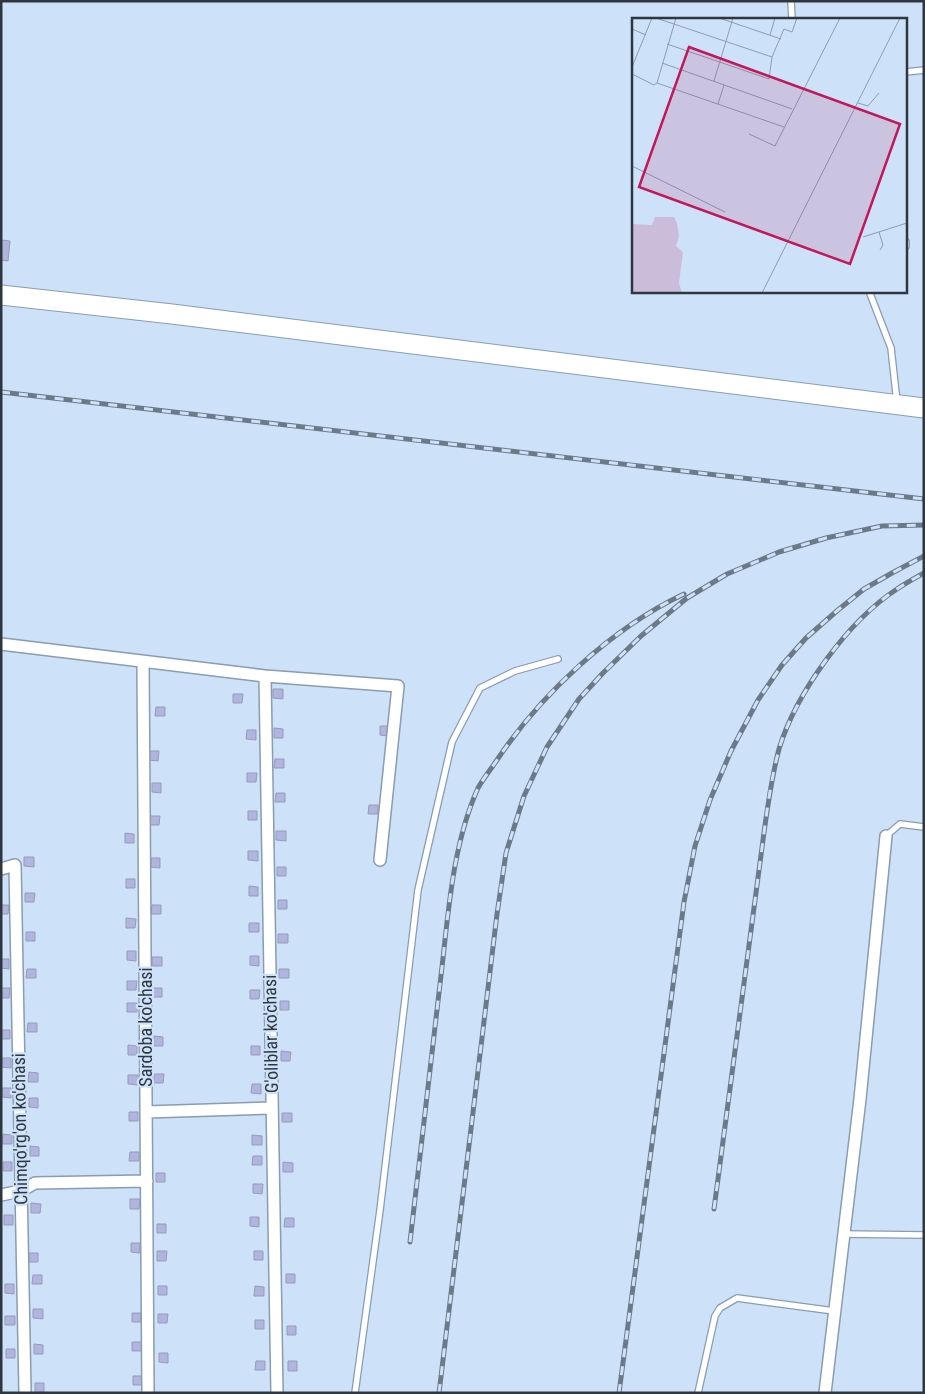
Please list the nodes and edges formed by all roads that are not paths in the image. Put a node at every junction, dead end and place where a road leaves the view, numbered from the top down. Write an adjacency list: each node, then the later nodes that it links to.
1 (791, 1): 2 (lane)
2 (792, 18)
3 (924, 70): 4 (lane)
4 (908, 72)
5 (869, 292): 7 (lane)
6 (1, 295): 7 (main road)
7 (897, 404): 8 (main road)
8 (924, 408)
9 (1, 644): 11 (street)
10 (558, 659): 28 (lane)
11 (143, 662): 12 (street); 18 (street, Sardoba ko'chasi)
12 (265, 676): 15 (street); 17 (street, G'oliblar ko'chasi)
13 (924, 827): 14 (lane)
14 (886, 836): 22 (street)
15 (380, 860)
16 (1, 869): 20 (street, Chimqo'rg'on ko'chasi)
17 (272, 1108): 18 (street); 27 (street, G'oliblar ko'chasi)
18 (146, 1112): 19 (street, Sardoba ko'chasi)
19 (147, 1181): 20 (street); 26 (street, Sardoba ko'chasi)
20 (21, 1191): 21 (street); 25 (street, Chimqo'rg'on ko'chasi)
21 (1, 1195)
22 (843, 1234): 23 (lane); 24 (street)
23 (924, 1235)
24 (834, 1311): 29 (lane); 30 (street)
25 (25, 1393)
26 (148, 1393)
27 (277, 1393)
28 (355, 1393)
29 (698, 1393)
30 (825, 1393)

